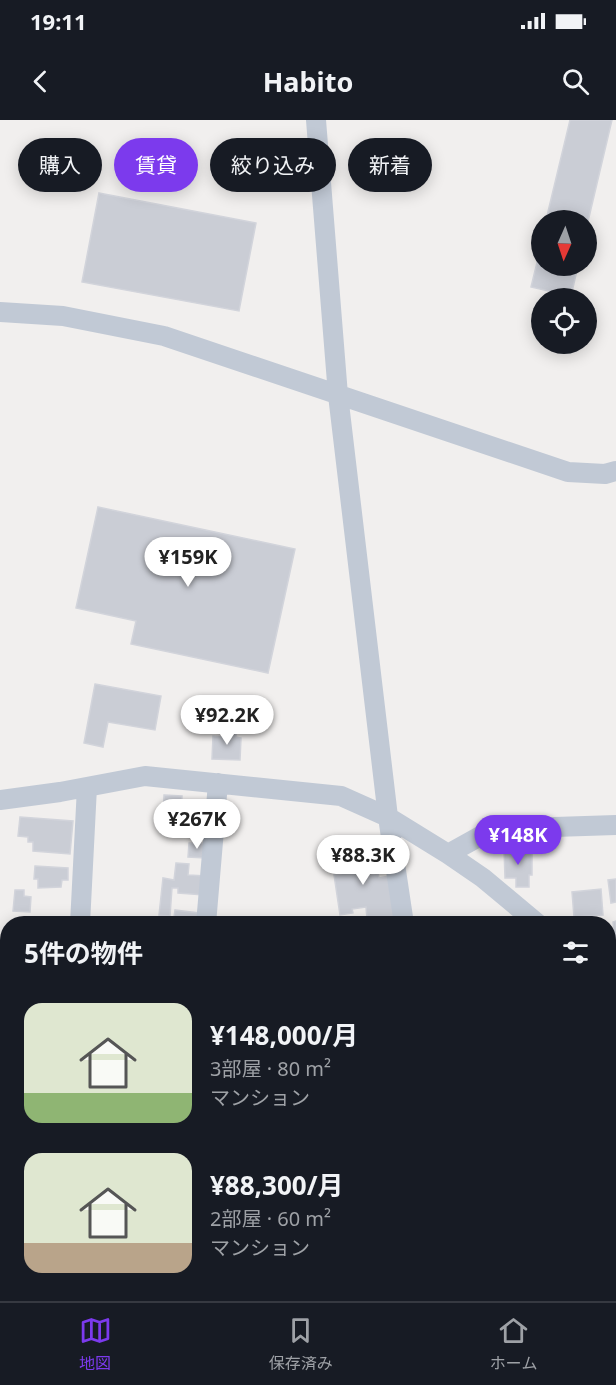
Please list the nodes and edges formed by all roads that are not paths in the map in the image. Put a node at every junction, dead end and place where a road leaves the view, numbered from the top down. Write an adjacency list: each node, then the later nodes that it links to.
1 (316, 120): 3 (street)
2 (0, 312): 3 (street)
3 (338, 395): 4 (street); 8 (street)
4 (616, 471)
5 (218, 783): 6 (street); 8 (street); 12 (street)
6 (87, 787): 7 (street); 11 (street)
7 (0, 800)
8 (388, 817): 10 (street); 13 (street)
9 (616, 825): 10 (street)
10 (448, 854): 14 (street)
11 (80, 916)
12 (207, 916)
13 (403, 916)
14 (528, 916)

